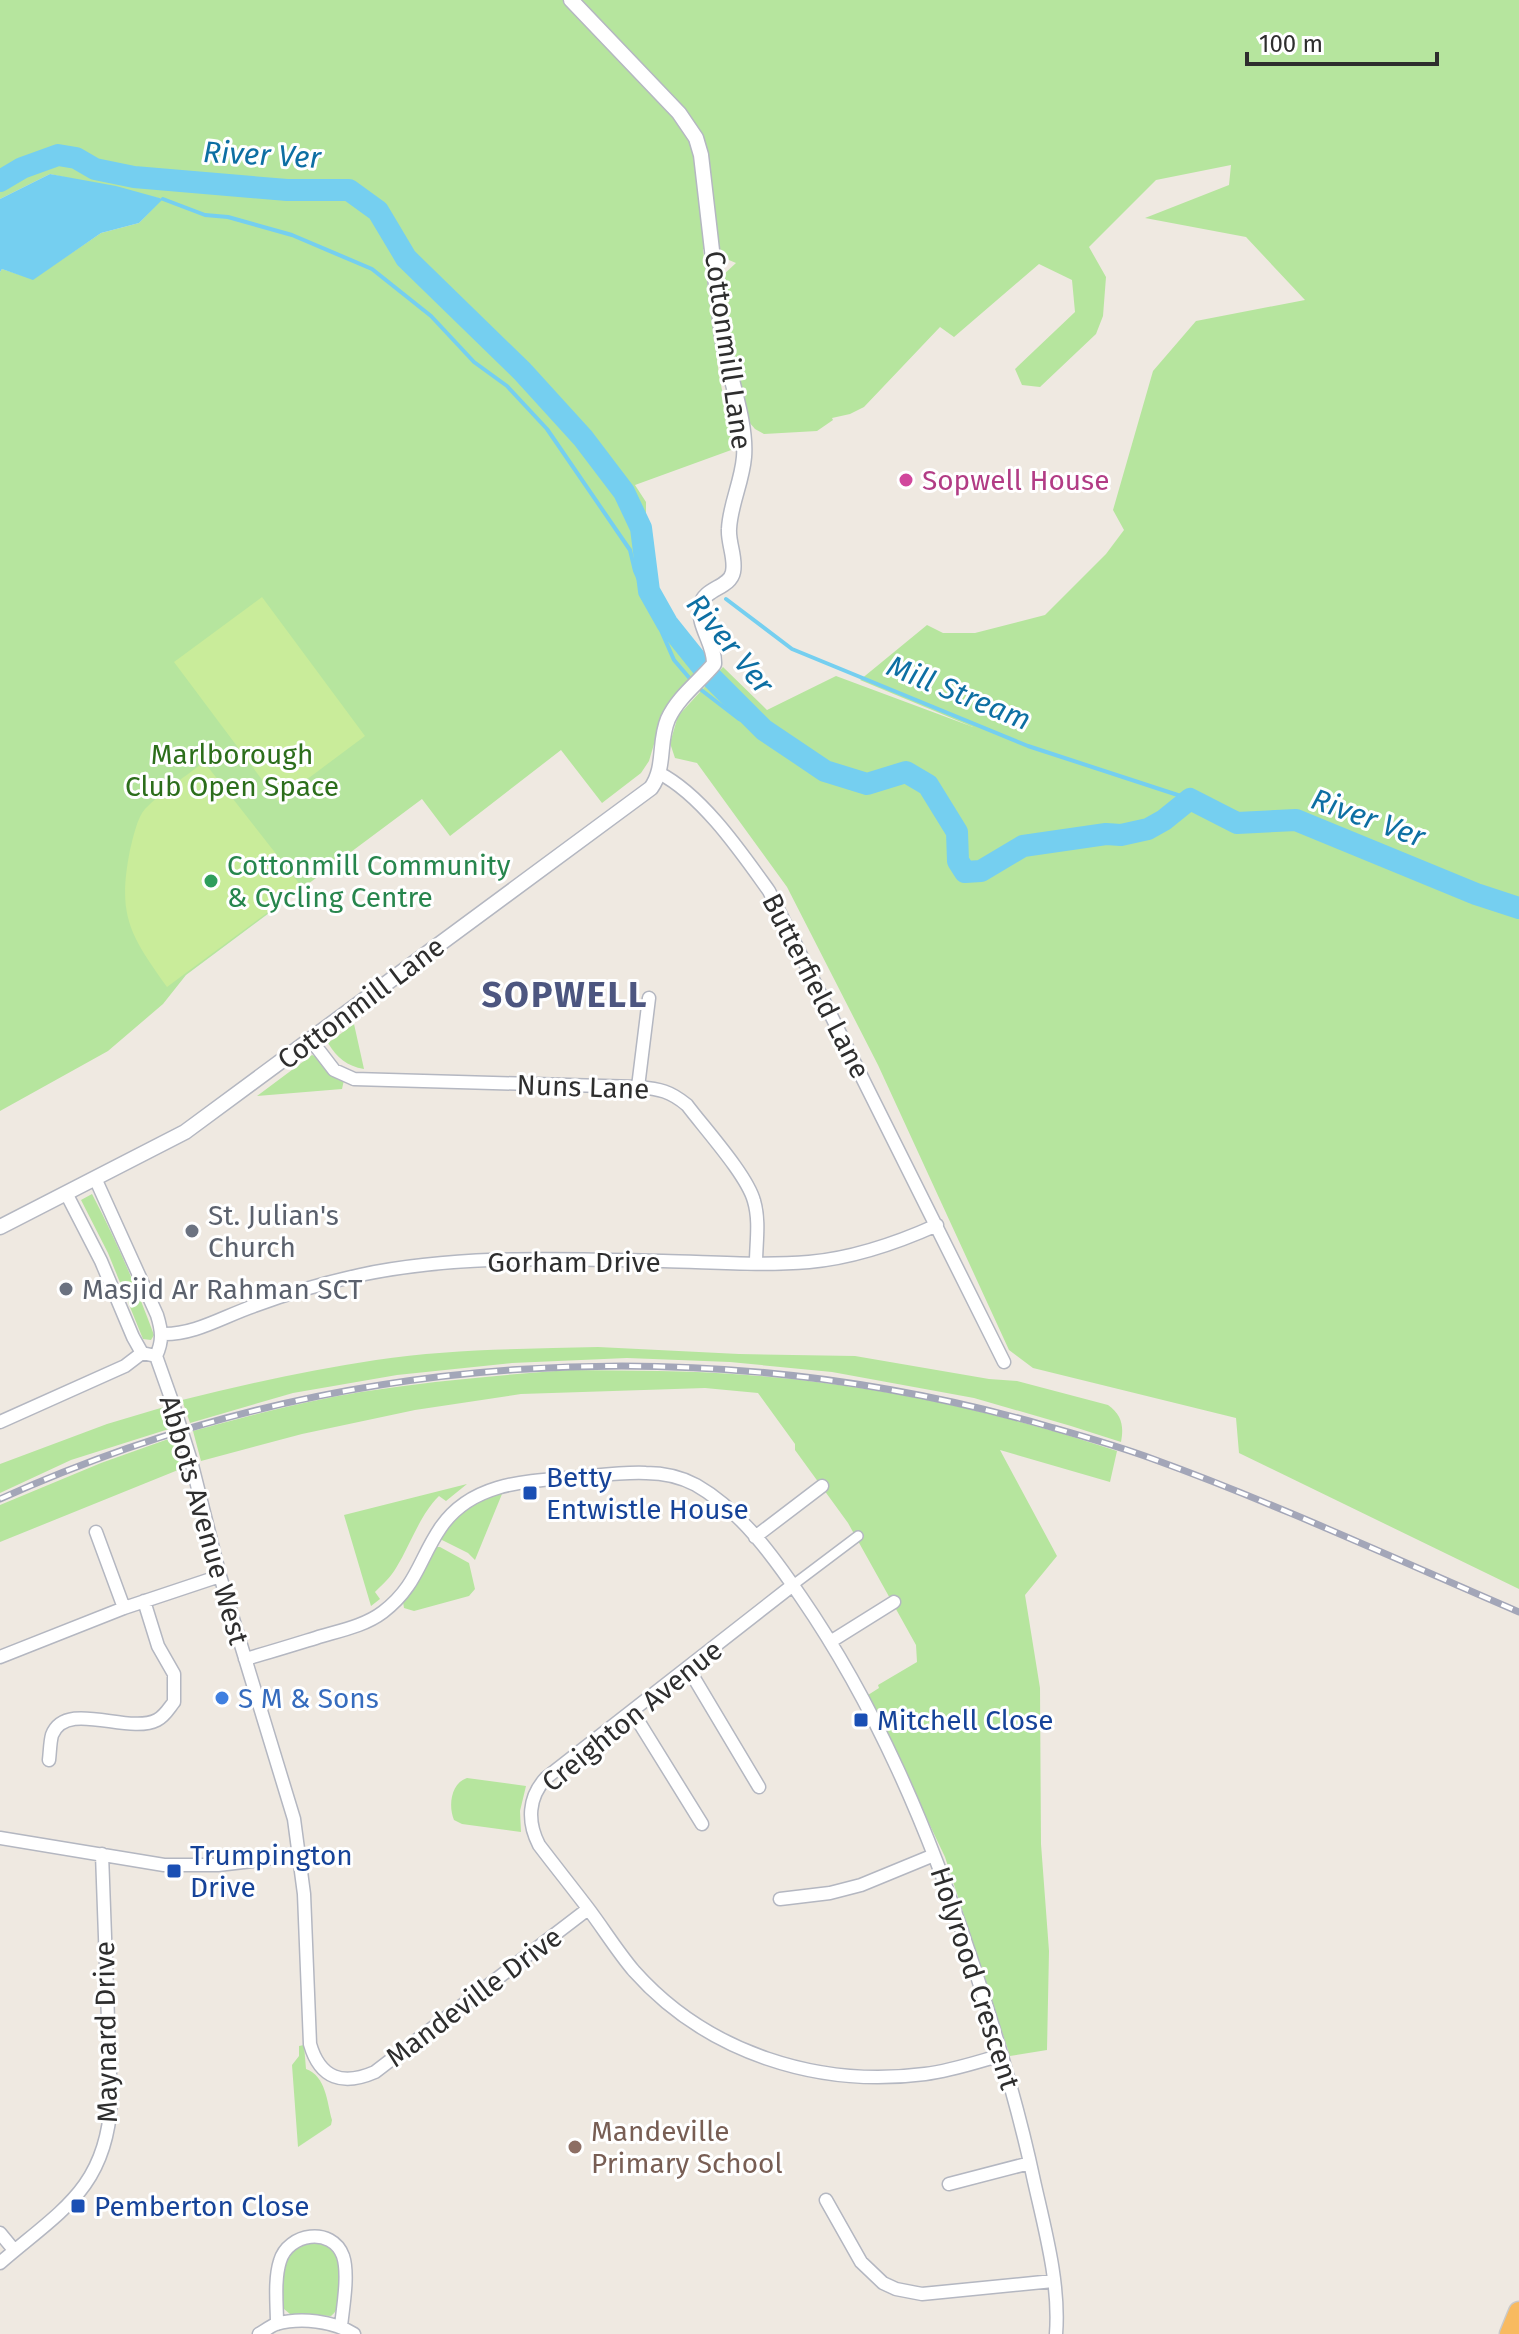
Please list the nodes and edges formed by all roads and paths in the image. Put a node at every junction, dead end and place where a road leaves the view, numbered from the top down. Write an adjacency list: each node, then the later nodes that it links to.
1 (571, 0): 2 (street, Cottonmill Lane)
2 (659, 773): 4 (street, Cottonmill Lane); 8 (street, Butterfield Lane)
3 (649, 998): 5 (street)
4 (311, 1040): 5 (street, Nuns Lane); 6 (street, Cottonmill Lane)
5 (638, 1087): 10 (street, Nuns Lane)
6 (95, 1178): 7 (street, Cottonmill Lane); 11 (street)
7 (66, 1193): 9 (street, Cottonmill Lane); 12 (street)
8 (937, 1225): 10 (street, Gorham Drive); 14 (street, Butterfield Lane)
9 (0, 1227)
10 (756, 1263): 11 (street, Gorham Drive)
11 (162, 1334): 13 (street)
12 (142, 1353): 13 (street); 15 (street)
13 (156, 1356): 20 (street, Abbots Avenue West, bridge)
14 (1004, 1362)
15 (0, 1422)
16 (822, 1486): 19 (street)
17 (96, 1532): 24 (street)
18 (858, 1536): 21 (street)
19 (755, 1537): 21 (street, Holyrood Crescent); 27 (street, Holyrood Crescent)
20 (220, 1576): 22 (street); 27 (street, Abbots Avenue West)
21 (793, 1585): 25 (street, Holyrood Crescent); 28 (street, Creighton Avenue)
22 (144, 1601): 24 (street); 30 (street)
23 (894, 1602): 25 (street)
24 (124, 1608): 26 (street)
25 (830, 1642): 36 (street, Holyrood Crescent)
26 (0, 1657)
27 (245, 1659): 34 (street, Abbots Avenue West)
28 (688, 1668): 29 (street, Creighton Avenue); 31 (street)
29 (632, 1711): 32 (street); 38 (street, Creighton Avenue)
30 (49, 1760)
31 (759, 1787)
32 (702, 1824)
33 (0, 1838): 35 (street)
34 (300, 1852): 35 (street); 40 (street, Abbots Avenue West)
35 (102, 1854): 45 (street, Maynard Drive)
36 (934, 1855): 37 (street); 39 (street, Holyrood Crescent)
37 (780, 1899)
38 (588, 1909): 39 (street, Creighton Avenue); 40 (street, Mandeville Drive)
39 (1002, 2055): 41 (street, Holyrood Crescent)
40 (314, 2060)
41 (1030, 2163): 42 (street); 47 (street, Holyrood Crescent)
42 (949, 2184)
43 (826, 2200): 47 (street)
44 (0, 2233): 45 (street)
45 (14, 2250): 46 (street, Maynard Drive)
46 (0, 2263)
47 (1053, 2281): 53 (street, Holyrood Crescent)
48 (1519, 2312): 54 (highway)
49 (277, 2324): 50 (street); 50 (street); 51 (street)
50 (341, 2326): 52 (street)
51 (259, 2334)
52 (354, 2334)
53 (1056, 2334)
54 (1510, 2334)

